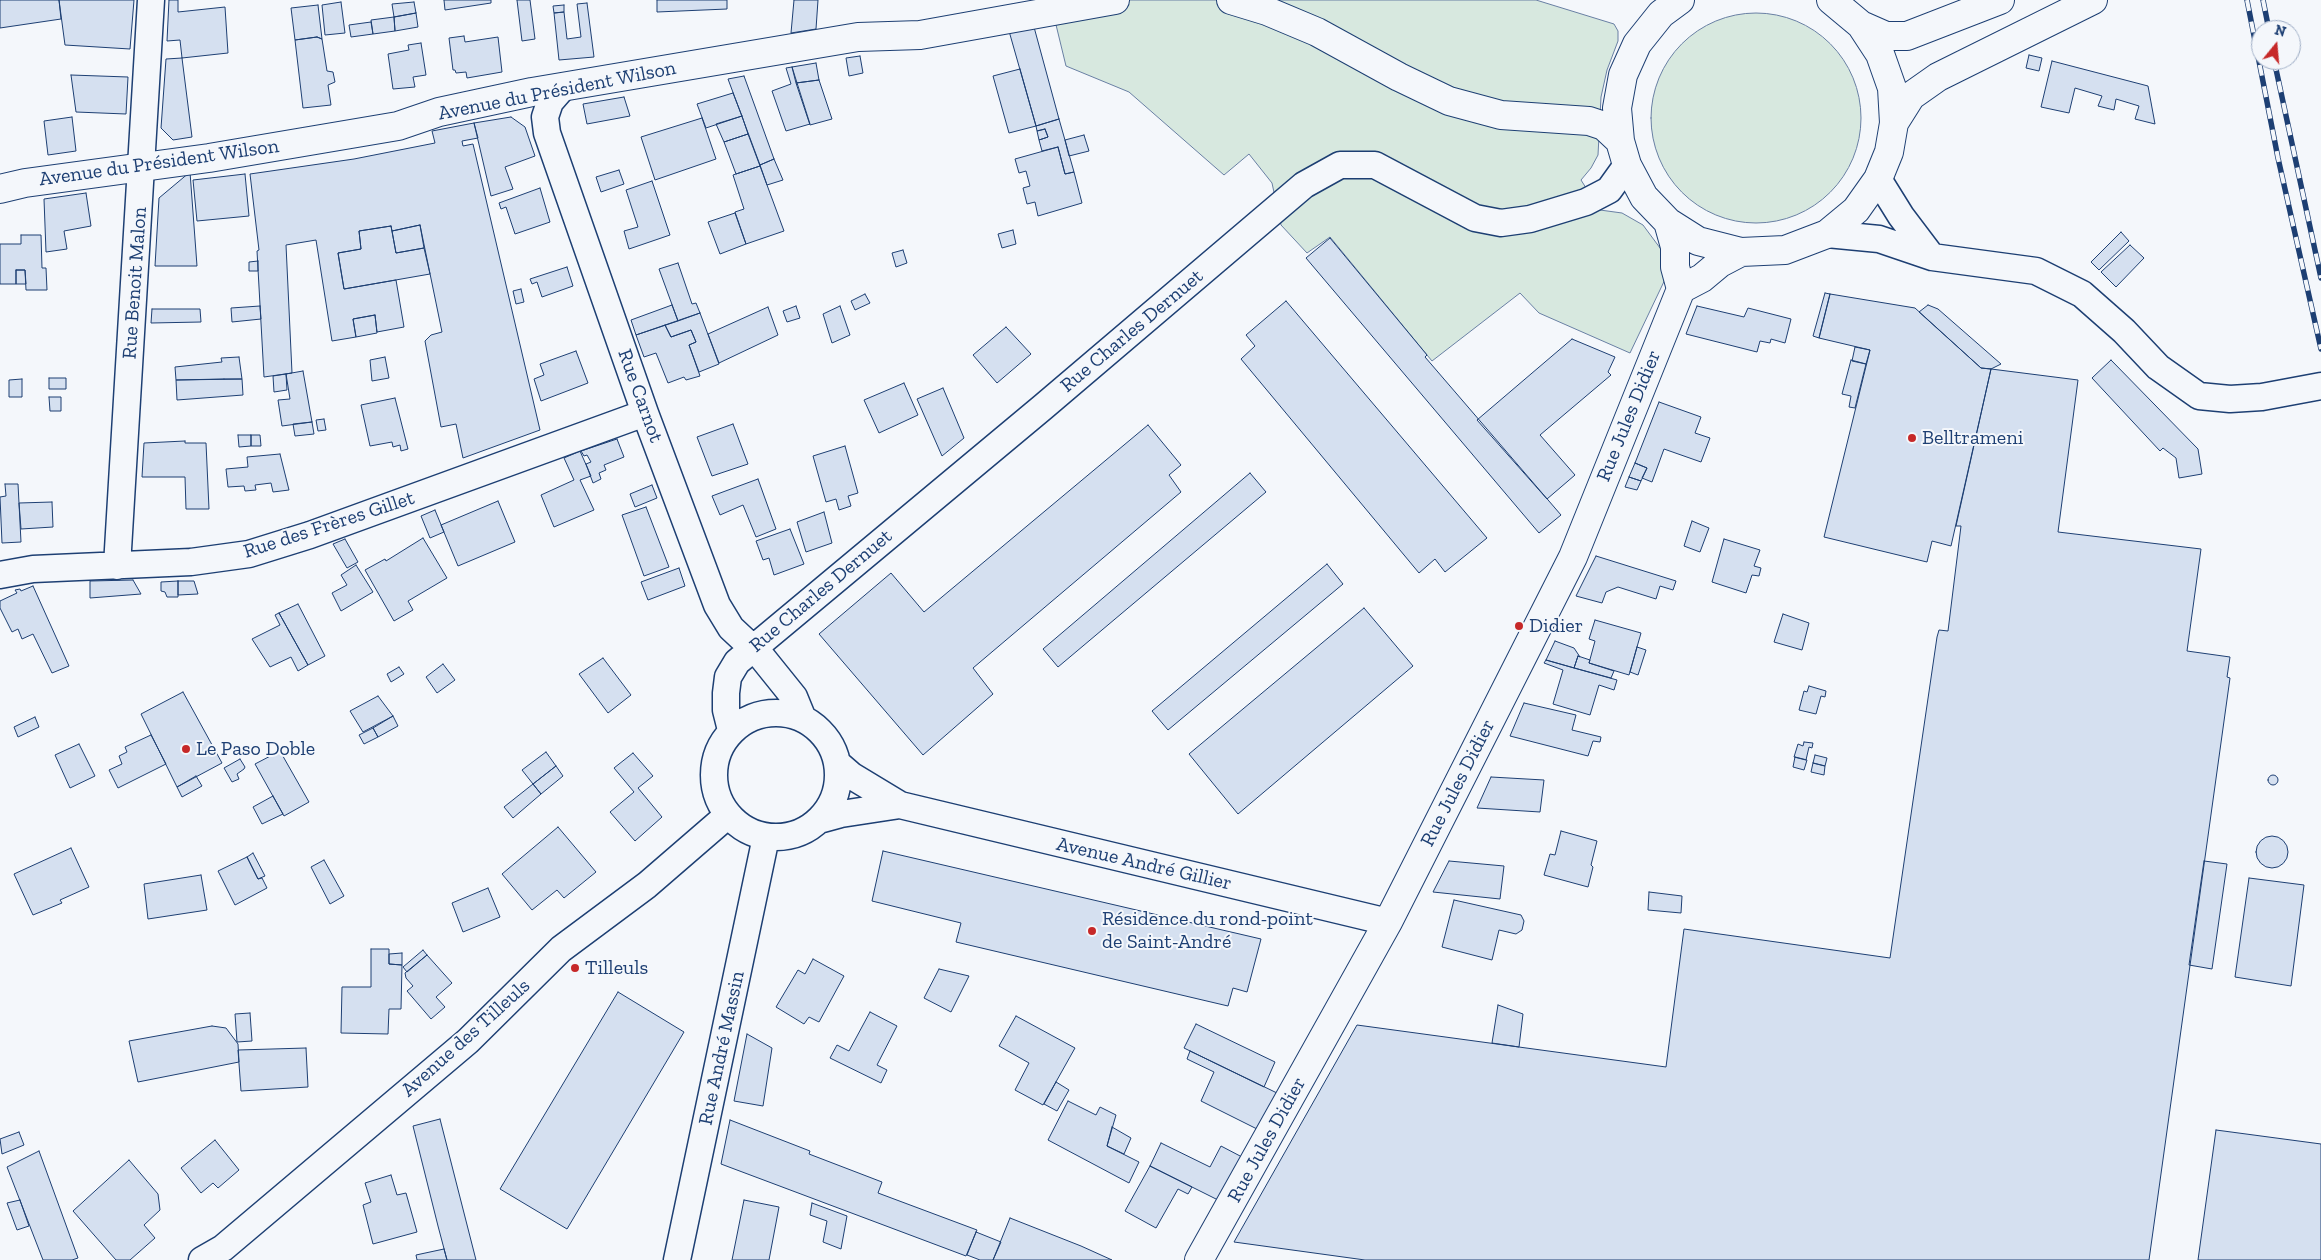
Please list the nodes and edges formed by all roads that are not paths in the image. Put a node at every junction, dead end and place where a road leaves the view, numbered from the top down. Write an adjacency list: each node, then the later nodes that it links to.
1 (151, 0): 14 (street, Rue Benoit Malon)
2 (1115, 0): 9 (street, Avenue du Président Wilson)
3 (1231, 0): 13 (street)
4 (1680, 0): 13 (street)
5 (2000, 0): 8 (street)
6 (2093, 0): 11 (street)
7 (1836, 2): 8 (street)
8 (1861, 25): 11 (street)
9 (562, 88): 10 (street, Avenue du Président Wilson); 12 (street, Rue Carnot)
10 (503, 98): 12 (street, Rue Carnot); 14 (street, Avenue du Président Wilson)
11 (1894, 123): 15 (street)
12 (547, 133): 23 (street, Rue Carnot)
13 (1623, 153): 17 (street); 26 (street, Rue Charles Dernuet)
14 (141, 165): 16 (street, Avenue du Président Wilson); 24 (street, Rue Benoit Malon)
15 (1878, 179): 18 (street); 20 (street)
16 (0, 189)
17 (1668, 222): 19 (street); 21 (street)
18 (1827, 234): 19 (street); 20 (street)
19 (1741, 252): 21 (street)
20 (1932, 258): 22 (street)
21 (1681, 289): 34 (street, Rue Jules Didier)
22 (2321, 386)
23 (645, 413): 24 (street, Rue des Frères Gillet); 26 (street, Rue Carnot)
24 (117, 566): 25 (street, Rue des Frères Gillet)
25 (0, 575)
26 (752, 648): 27 (street, Rue Carnot); 28 (street, Rue Charles Dernuet)
27 (803, 718): 28 (street); 29 (street)
28 (731, 730): 31 (street)
29 (837, 763): 30 (street, Avenue André Gillier); 32 (street)
30 (900, 806): 32 (street, Avenue André Gillier); 34 (street, Avenue André Gillier)
31 (728, 815): 33 (street); 35 (street, Avenue des Tilleuls)
32 (819, 820): 33 (street)
33 (766, 837): 36 (street, Rue André Massin)
34 (1388, 922): 37 (street, Rue Jules Didier)
35 (202, 1260)
36 (677, 1260)
37 (1199, 1260)

